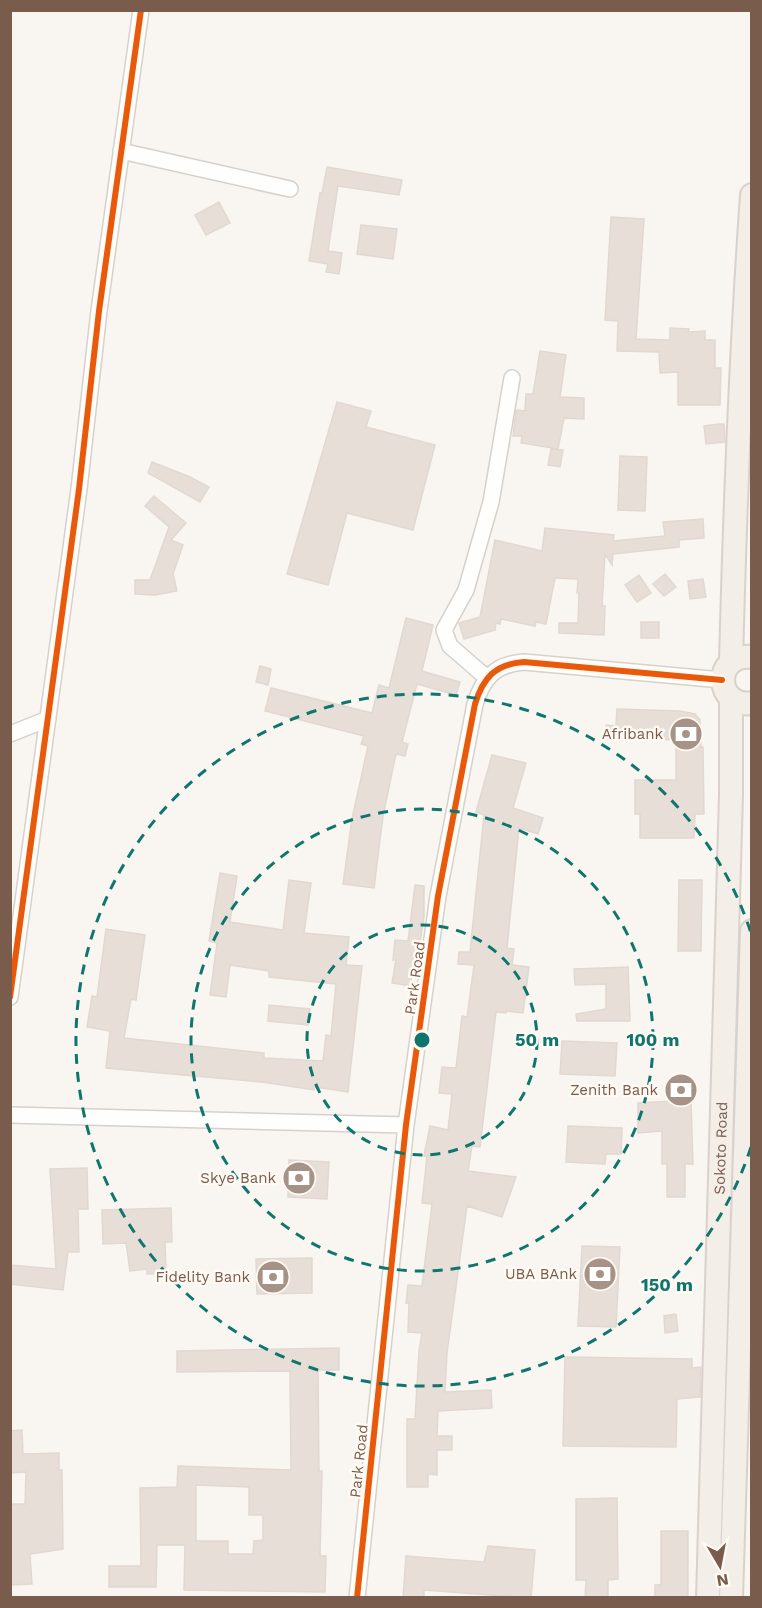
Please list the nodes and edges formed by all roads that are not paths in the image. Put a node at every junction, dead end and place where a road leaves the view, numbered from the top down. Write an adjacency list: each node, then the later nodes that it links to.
1 (141, 10): 2 (street)
2 (121, 151): 3 (street); 8 (street)
3 (291, 189)
4 (752, 195): 7 (main road, Sokoto Road)
5 (512, 378): 6 (street)
6 (487, 678): 7 (street); 13 (street, Park Road)
7 (738, 680): 17 (main road, Sokoto Road)
8 (48, 719): 9 (street); 11 (street)
9 (10, 734)
10 (752, 931): 14 (main road, Sokoto Road)
11 (10, 997)
12 (10, 1115): 13 (street)
13 (406, 1125): 16 (street, Park Road)
14 (748, 1155): 15 (main road, Sokoto Road)
15 (743, 1466): 18 (main road, Sokoto Road)
16 (357, 1598)
17 (708, 1598)
18 (731, 1598)

